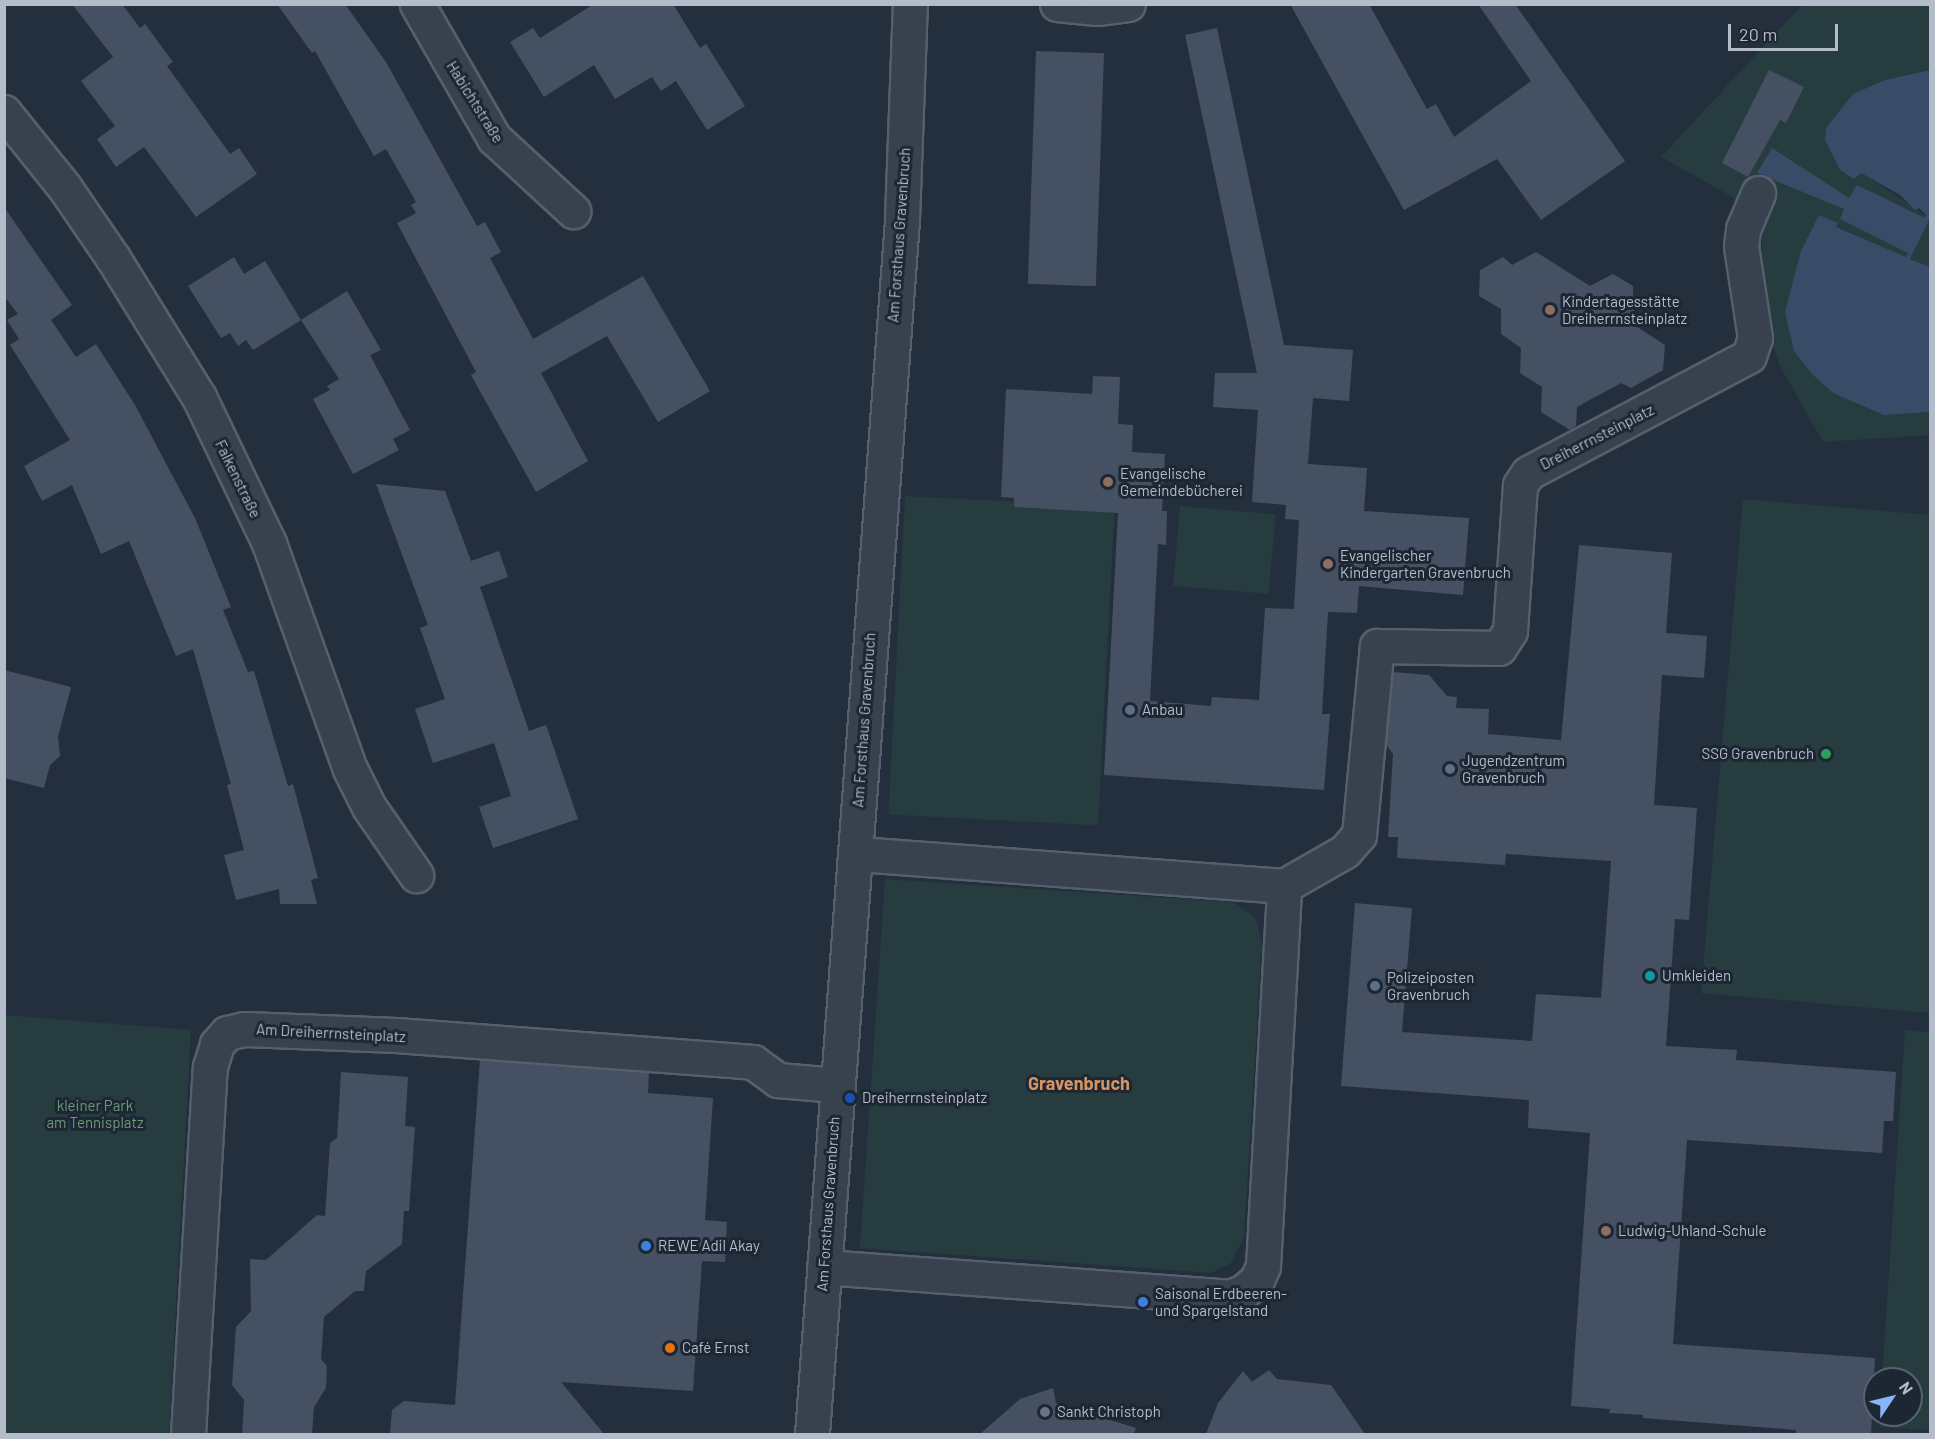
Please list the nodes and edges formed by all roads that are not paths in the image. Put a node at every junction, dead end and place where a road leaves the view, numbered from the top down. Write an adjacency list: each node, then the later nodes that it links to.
1 (417, 4): 7 (street, Habichtstraße)
2 (910, 4): 8 (street, Am Forsthaus Gravenbruch)
3 (1057, 4): 4 (street)
4 (1128, 4)
5 (4, 112): 9 (street, Falkenstraße)
6 (1758, 193): 10 (street, Dreiherrnsteinplatz)
7 (573, 212)
8 (855, 854): 10 (street); 11 (street, Am Forsthaus Gravenbruch)
9 (416, 875)
10 (1284, 886): 12 (street)
11 (836, 1085): 12 (street, Am Forsthaus Gravenbruch); 13 (street, Am Dreiherrnsteinplatz)
12 (824, 1267): 14 (street, Am Forsthaus Gravenbruch)
13 (188, 1434)
14 (812, 1434)

